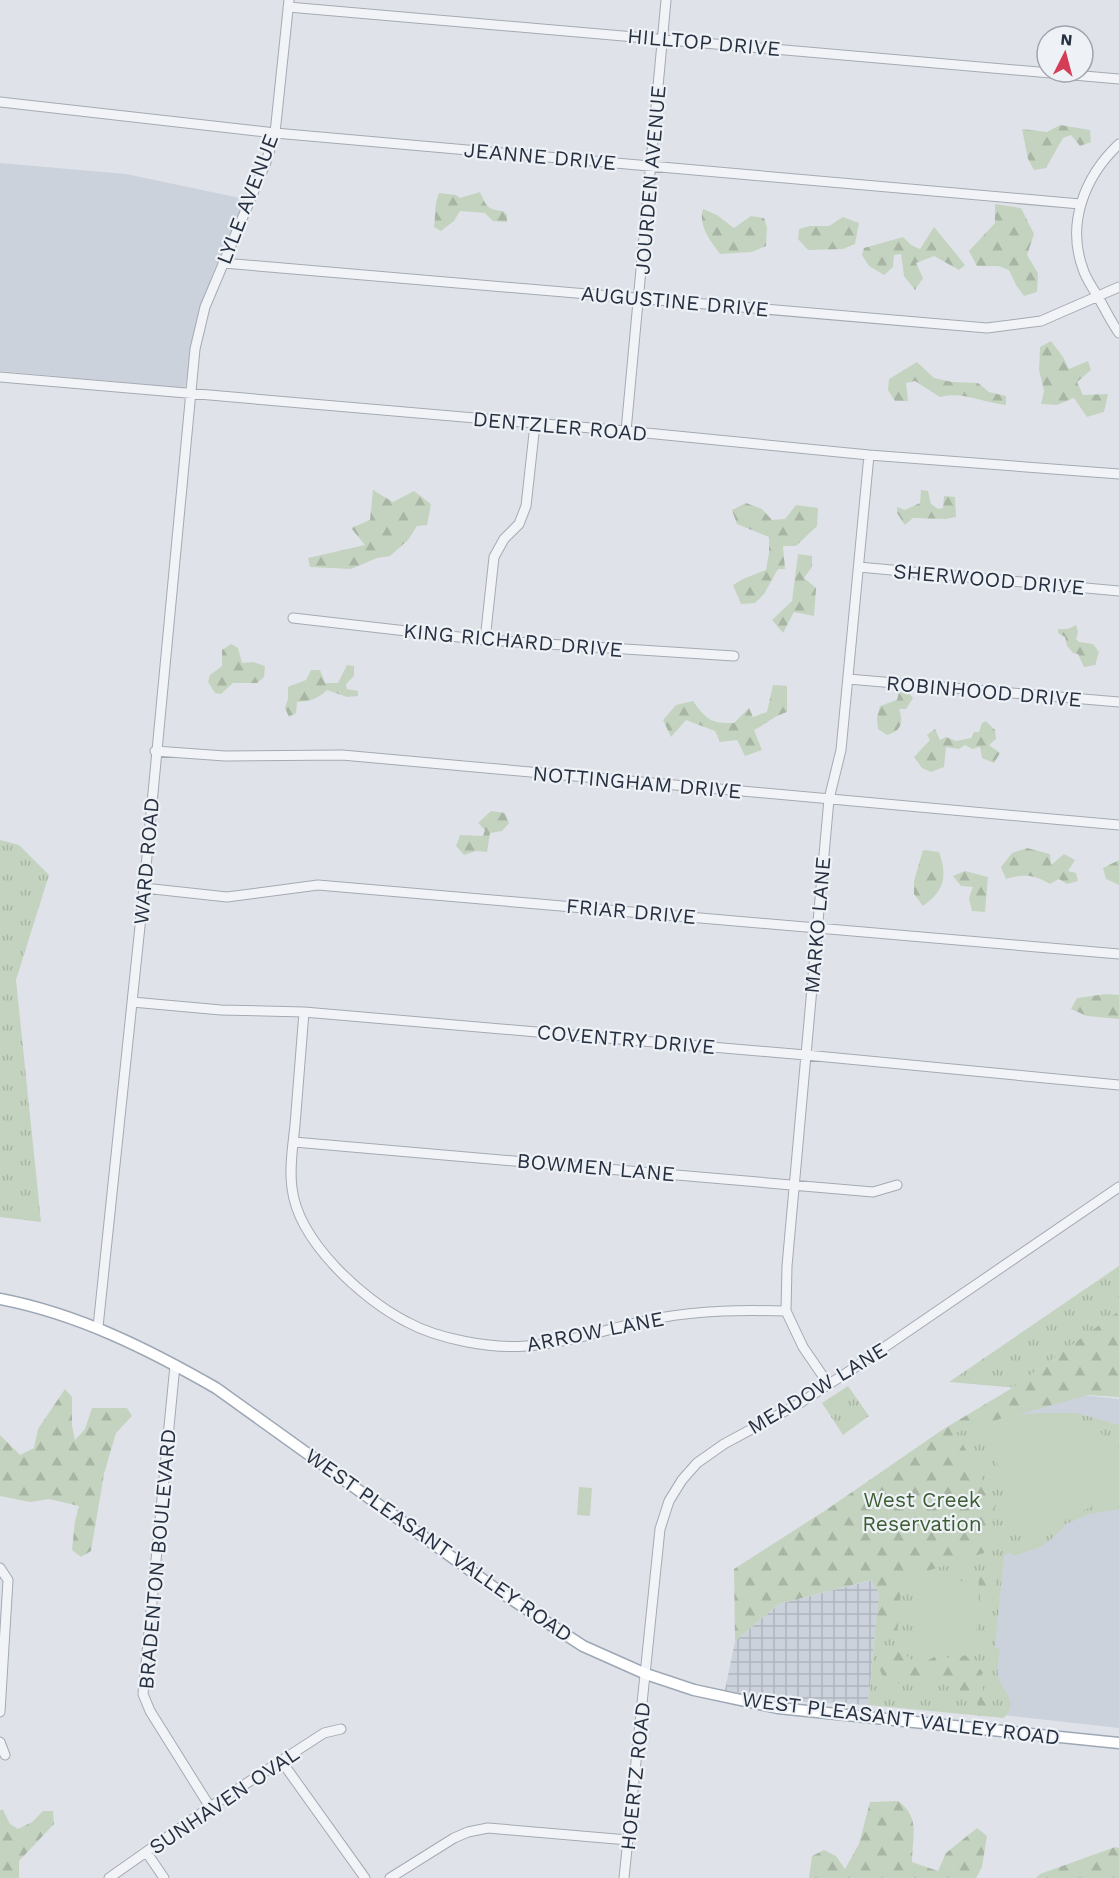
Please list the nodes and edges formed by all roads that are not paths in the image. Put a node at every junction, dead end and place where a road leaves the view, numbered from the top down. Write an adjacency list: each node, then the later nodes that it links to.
1 (666, 0): 3 (street, JOURDEN AVENUE)
2 (288, 4): 3 (street, HILLTOP DRIVE); 6 (street, LYLE AVENUE)
3 (663, 38): 4 (street, HILLTOP DRIVE); 8 (street, JOURDEN AVENUE)
4 (1119, 79)
5 (0, 102): 6 (street, JEANNE DRIVE)
6 (275, 133): 8 (street, JEANNE DRIVE); 10 (street, LYLE AVENUE)
7 (1119, 144): 9 (street)
8 (651, 165): 9 (street, JEANNE DRIVE); 13 (street, JOURDEN AVENUE)
9 (1080, 204): 12 (street)
10 (223, 263): 13 (street, AUGUSTINE DRIVE); 16 (street, LYLE AVENUE)
11 (1119, 287): 12 (street, AUGUSTINE DRIVE)
12 (1099, 297): 13 (street, AUGUSTINE DRIVE); 14 (street)
13 (639, 298): 18 (street, JOURDEN AVENUE)
14 (1119, 333)
15 (0, 378): 16 (street, DENTZLER ROAD)
16 (190, 395): 17 (street, DENTZLER ROAD); 28 (street, WARD ROAD)
17 (535, 424): 18 (street, DENTZLER ROAD); 24 (street)
18 (626, 431): 19 (street, DENTZLER ROAD)
19 (869, 455): 20 (street, DENTZLER ROAD); 21 (street, MARKO LANE)
20 (1119, 474)
21 (859, 567): 22 (street, SHERWOOD DRIVE); 26 (street, MARKO LANE)
22 (1119, 591)
23 (293, 618): 24 (street, KING RICHARD DRIVE)
24 (485, 640): 25 (street, KING RICHARD DRIVE)
25 (734, 657)
26 (848, 680): 27 (street, ROBINHOOD DRIVE); 29 (street, MARKO LANE)
27 (1119, 702)
28 (155, 751): 29 (street, NOTTINGHAM DRIVE); 31 (street, WARD ROAD)
29 (829, 799): 30 (street, NOTTINGHAM DRIVE); 32 (street, MARKO LANE)
30 (1119, 825)
31 (144, 888): 32 (street, FRIAR DRIVE); 34 (street, WARD ROAD)
32 (817, 926): 33 (street, FRIAR DRIVE); 36 (street, MARKO LANE)
33 (1119, 954)
34 (132, 1002): 35 (street, COVENTRY DRIVE); 44 (street, WARD ROAD)
35 (304, 1011): 36 (street, COVENTRY DRIVE); 38 (street, ARROW LANE)
36 (806, 1055): 37 (street, COVENTRY DRIVE); 39 (street, MARKO LANE)
37 (1119, 1085)
38 (294, 1142): 39 (street, BOWMEN LANE); 43 (street, ARROW LANE)
39 (794, 1184): 40 (street, BOWMEN LANE); 43 (street, MARKO LANE)
40 (897, 1185)
41 (1119, 1187): 46 (street, MEADOW LANE)
42 (0, 1299): 44 (main road, WEST PLEASANT VALLEY ROAD)
43 (786, 1311): 46 (street, MARKO LANE)
44 (98, 1327): 45 (main road, WEST PLEASANT VALLEY ROAD)
45 (175, 1365): 48 (main road, WEST PLEASANT VALLEY ROAD); 55 (street, BRADENTON BOULEVARD)
46 (829, 1385): 48 (street, MEADOW LANE)
47 (0, 1568): 49 (street)
48 (646, 1674): 52 (main road, WEST PLEASANT VALLEY ROAD); 56 (street, HOERTZ ROAD)
49 (0, 1712)
50 (341, 1729): 54 (street, SUNHAVEN OVAL)
51 (0, 1742): 53 (street)
52 (1119, 1743)
53 (5, 1755)
54 (282, 1762): 55 (street, SUNHAVEN OVAL); 60 (street)
55 (210, 1807): 57 (street, SUNHAVEN OVAL)
56 (628, 1840): 61 (street); 62 (street, HOERTZ ROAD)
57 (147, 1852): 58 (street, SUNHAVEN OVAL); 59 (street)
58 (110, 1878)
59 (164, 1878)
60 (365, 1878)
61 (390, 1878)
62 (624, 1878)

